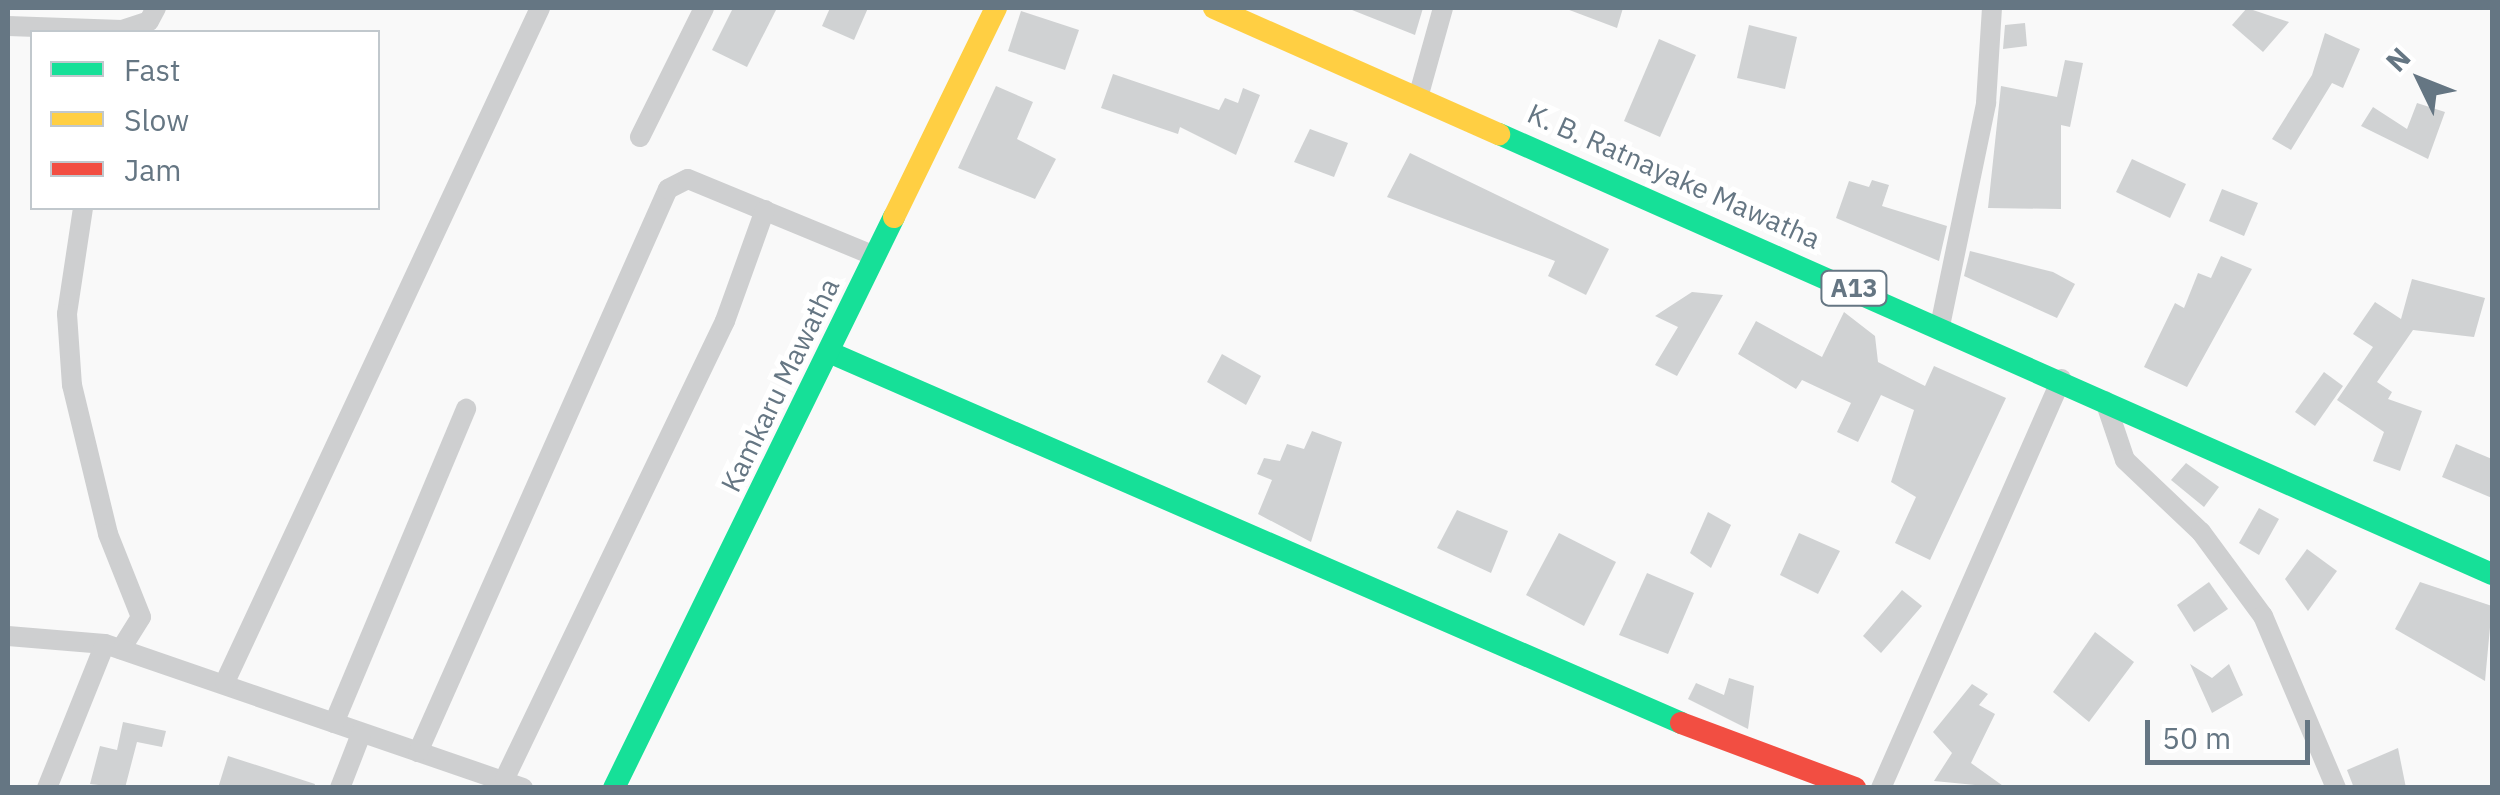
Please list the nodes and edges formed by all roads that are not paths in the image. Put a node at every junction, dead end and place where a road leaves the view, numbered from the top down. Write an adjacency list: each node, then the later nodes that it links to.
1 (156, 8): 9 (street)
2 (540, 8): 23 (street)
3 (704, 8): 11 (street)
4 (996, 8): 14 (main road, Kamkaru Mawatha)
5 (1214, 8): 10 (main road, K. B. Ratnayake Mawatha / A13)
6 (1444, 8): 10 (street)
7 (1992, 8): 15 (street)
8 (8, 26): 9 (street)
9 (69, 30)
10 (1419, 94): 15 (main road, K. B. Ratnayake Mawatha / A13)
11 (640, 136)
12 (83, 210): 22 (street)
13 (764, 210): 14 (street); 26 (street); 27 (street)
14 (875, 256): 16 (main road, Kamkaru Mawatha)
15 (1940, 326): 17 (main road, K. B. Ratnayake Mawatha / A13)
16 (832, 353): 30 (main road, Kamkaru Mawatha); 31 (main road)
17 (2061, 378): 18 (main road, K. B. Ratnayake Mawatha / A13); 32 (street)
18 (2105, 398): 20 (main road, K. B. Ratnayake Mawatha / A13); 33 (street)
19 (466, 409): 24 (street)
20 (2489, 565)
21 (8, 636): 22 (street)
22 (113, 646): 23 (street); 28 (street)
23 (225, 682): 24 (street)
24 (334, 724): 25 (street)
25 (361, 734): 26 (street); 29 (street)
26 (418, 752): 27 (street)
27 (514, 783)
28 (47, 788)
29 (340, 788)
30 (614, 788)
31 (1855, 788)
32 (1881, 788)
33 (2336, 788)

